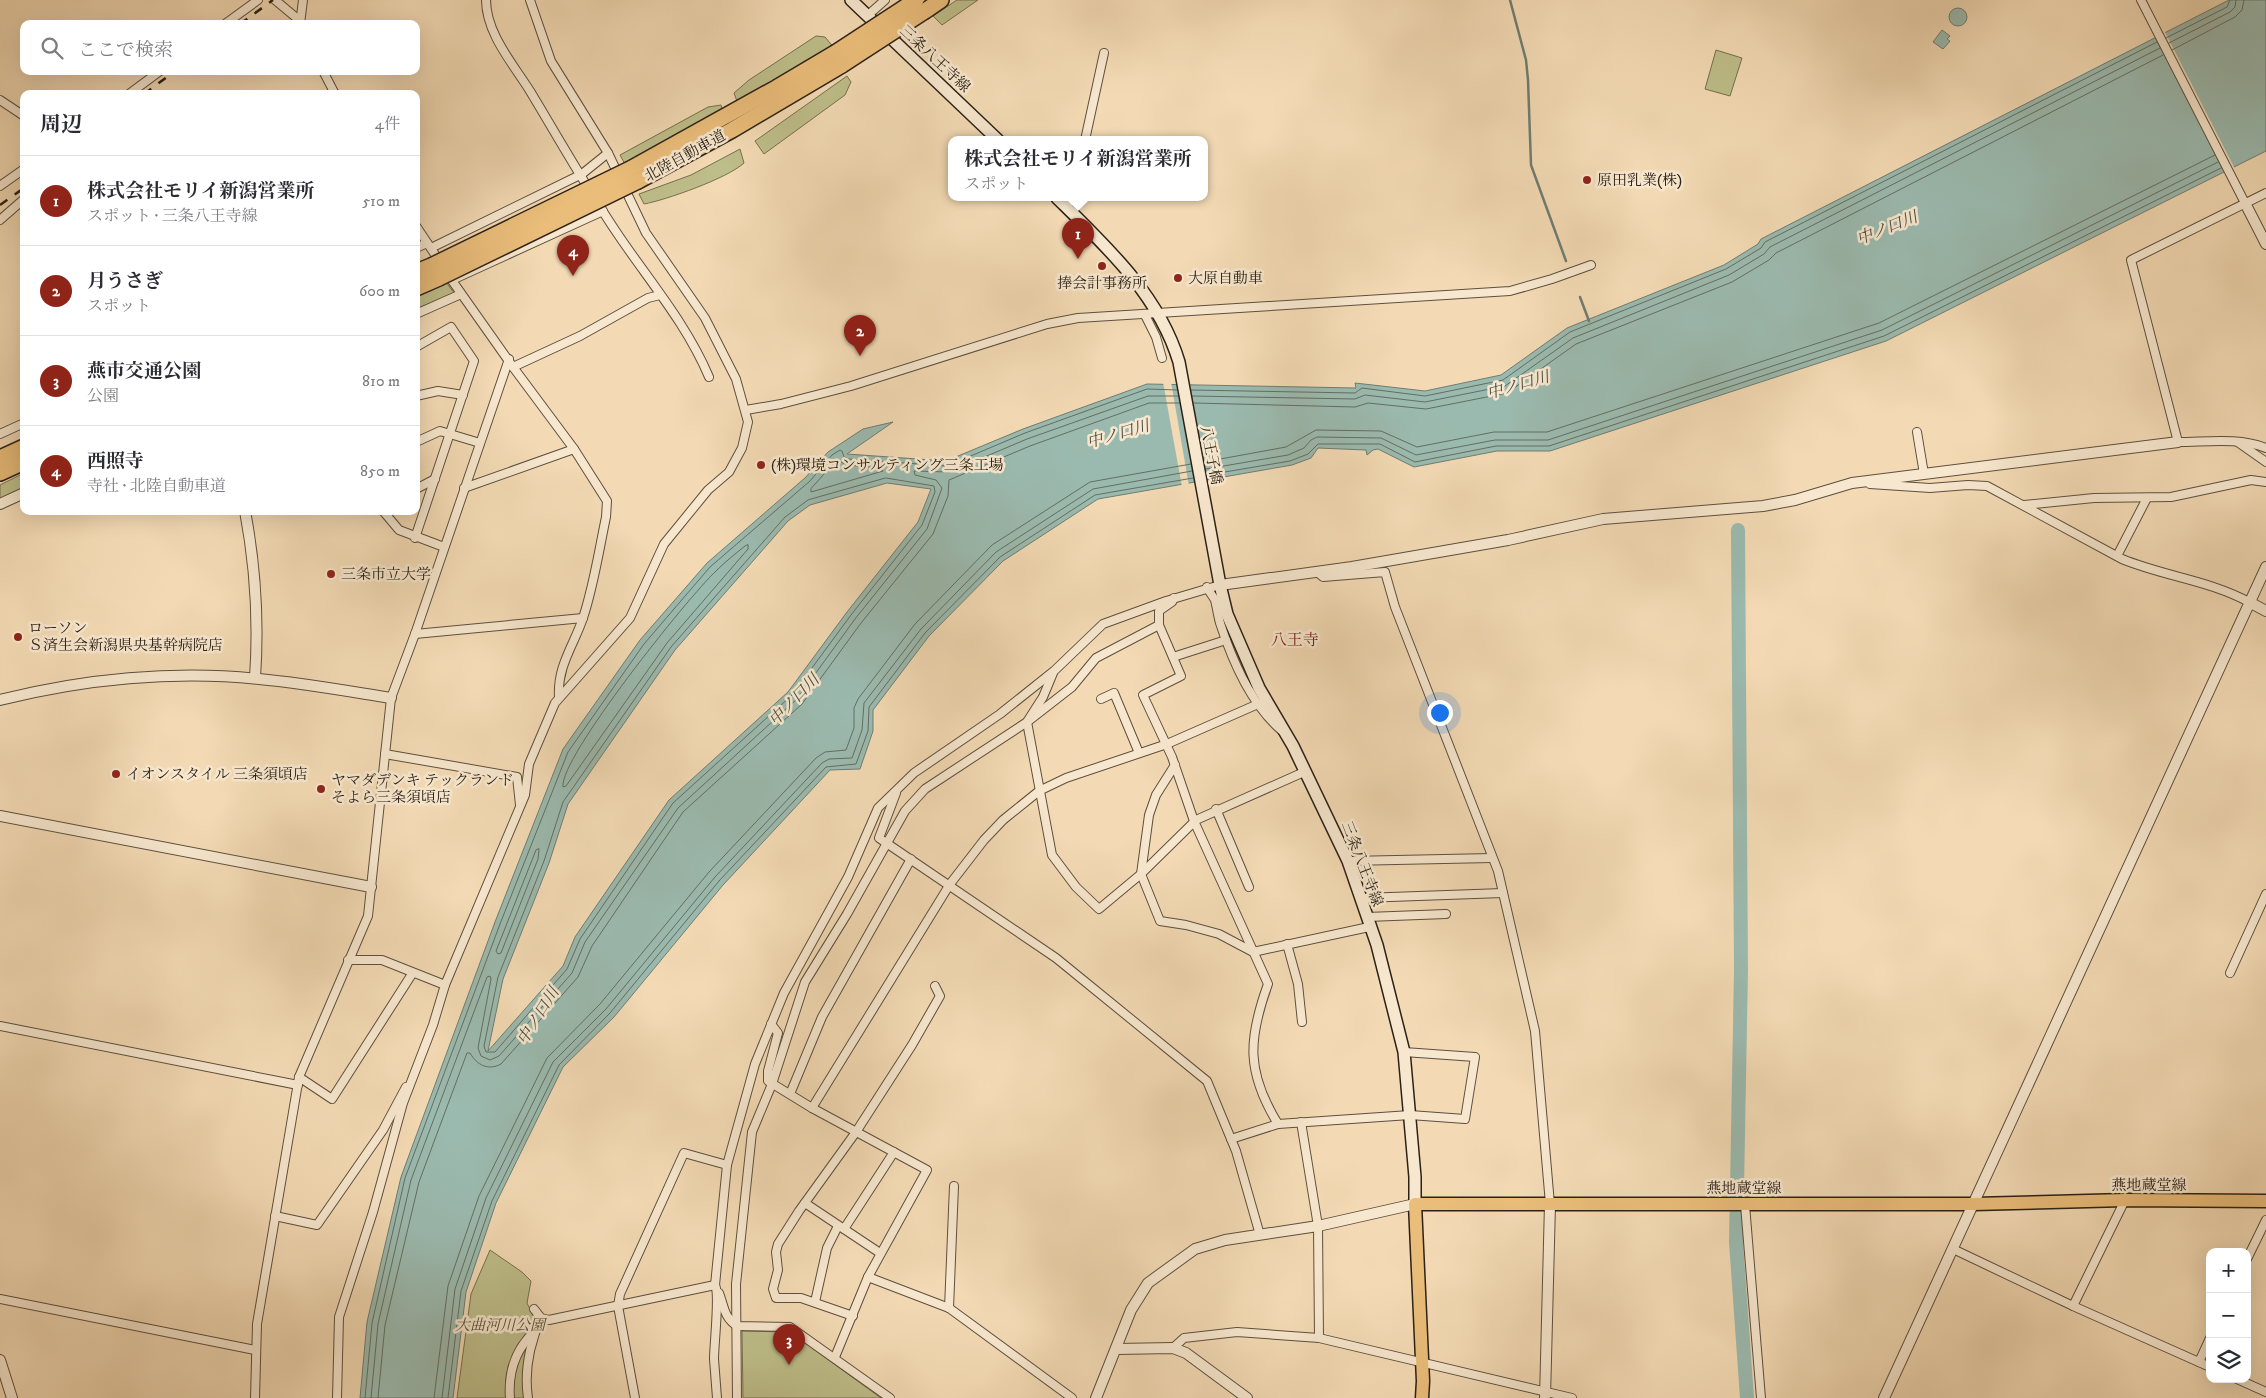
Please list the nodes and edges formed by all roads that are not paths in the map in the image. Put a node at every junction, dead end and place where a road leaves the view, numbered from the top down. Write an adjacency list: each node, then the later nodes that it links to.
1 (258, 0): 12 (street)
2 (275, 0): 13 (street)
3 (303, 0): 14 (street)
4 (486, 0): 26 (street)
5 (530, 0): 24 (street)
6 (851, 0): 11 (main road, 三条八王寺線)
7 (885, 0): 11 (street)
8 (941, 0): 10 (highway, 北陸自動車道)
9 (2141, 0): 31 (street)
10 (921, 5): 40 (highway, 北陸自動車道, bridge)
11 (867, 16): 22 (main road, 三条八王寺線)
12 (230, 20)
13 (298, 20)
14 (300, 20)
15 (1104, 53): 23 (street)
16 (155, 75): 18 (street)
17 (325, 75): 19 (street)
18 (134, 90)
19 (333, 90)
20 (0, 100): 21 (street)
21 (20, 113)
22 (994, 136)
23 (1086, 136)
24 (608, 153): 26 (street); 54 (street)
25 (20, 172): 27 (street)
26 (582, 174): 32 (street); 36 (street)
27 (0, 186)
28 (2266, 192): 31 (street)
29 (1069, 202): 45 (main road)
30 (20, 203): 33 (street)
31 (2244, 203): 35 (street); 60 (street)
32 (603, 211): 40 (street); 43 (street)
33 (0, 220)
34 (420, 232): 36 (street)
35 (2266, 244)
36 (429, 246): 37 (street); 40 (street)
37 (420, 247)
38 (1591, 265): 45 (street)
39 (420, 272): 40 (highway, 北陸自動車道)
40 (441, 275): 41 (highway, 北陸自動車道); 42 (street)
41 (420, 286)
42 (461, 294): 44 (street); 49 (street)
43 (660, 295): 50 (street); 51 (street)
44 (420, 312)
45 (1159, 312): 46 (street); 84 (main road, 八王子橋)
46 (1145, 315): 48 (street); 54 (street)
47 (420, 345): 53 (street)
48 (1162, 358)
49 (508, 359): 50 (street); 62 (street)
50 (513, 367): 65 (street)
51 (709, 377)
52 (420, 395): 53 (street)
53 (463, 395): 58 (street)
54 (746, 410): 100 (street)
55 (20, 425): 57 (street)
56 (1917, 432): 70 (street)
57 (0, 434)
58 (450, 434): 59 (street); 62 (street); 71 (street)
59 (420, 440)
60 (2178, 442): 61 (street); 70 (street)
61 (2237, 442): 63 (street); 67 (street)
62 (480, 443): 75 (street)
63 (2266, 448)
64 (20, 449): 66 (highway)
65 (574, 449): 75 (street); 93 (street)
66 (0, 458)
67 (2266, 462)
68 (20, 464): 69 (highway)
69 (0, 473)
70 (1924, 474): 73 (street)
71 (435, 479): 74 (street); 82 (street)
72 (2266, 482): 77 (street)
73 (1852, 483): 79 (street); 87 (street)
74 (420, 487)
75 (464, 488): 83 (street)
76 (20, 495): 78 (street)
77 (2146, 498): 79 (street); 85 (street)
78 (0, 504)
79 (2024, 505): 85 (street)
80 (246, 515): 99 (street)
81 (386, 515): 82 (street)
82 (415, 538): 83 (street)
83 (444, 547): 95 (street)
84 (1214, 554): 88 (main road, 三条八王寺線)
85 (2117, 556): 91 (street)
86 (2266, 567): 91 (street)
87 (1317, 572): 88 (street); 119 (street)
88 (1220, 585): 89 (street); 106 (main road, 三条八王寺線)
89 (1207, 587): 90 (street); 96 (street)
90 (1174, 598): 94 (street); 98 (street)
91 (2251, 603): 92 (street); 161 (street)
92 (2266, 611)
93 (583, 618): 95 (street); 100 (street)
94 (1159, 625): 97 (street); 105 (street)
95 (415, 634): 101 (street)
96 (1226, 640): 97 (street); 104 (street)
97 (1173, 657): 107 (street)
98 (1054, 671): 105 (street); 113 (street)
99 (255, 678): 101 (street); 103 (street)
100 (559, 697): 114 (street)
101 (390, 698): 109 (street)
102 (1101, 699): 108 (street)
103 (0, 700)
104 (1258, 704): 106 (street); 107 (street)
105 (1027, 722): 112 (street); 118 (street)
106 (1286, 734): 111 (main road, 三条八王寺線)
107 (1167, 744): 108 (street); 110 (street)
108 (1139, 753): 112 (street)
109 (385, 754): 114 (street); 124 (street)
110 (1175, 765): 117 (street); 122 (street)
111 (1304, 772): 115 (street); 121 (main road, 三条八王寺線)
112 (1039, 790): 122 (street); 123 (street)
113 (897, 791): 118 (street); 139 (street)
114 (520, 807): 136 (street)
115 (1216, 809): 117 (street); 125 (street)
116 (0, 816): 124 (street)
117 (1194, 821): 122 (street); 132 (street)
118 (888, 843): 120 (street); 144 (street)
119 (1492, 858): 121 (street); 126 (street)
120 (911, 860): 123 (street); 145 (street)
121 (1348, 861): 128 (main road, 三条八王寺線)
122 (1141, 874): 132 (street)
123 (950, 884): 146 (street); 151 (street)
124 (371, 887): 133 (street)
125 (1249, 887)
126 (1502, 893): 128 (street); 159 (street)
127 (2266, 894): 134 (street)
128 (1362, 898): 130 (main road, 三条八王寺線)
129 (1446, 914): 130 (street)
130 (1368, 922): 131 (street); 141 (main road, 三条八王寺線)
131 (1287, 944): 132 (street); 138 (street)
132 (1253, 952): 149 (street)
133 (348, 960): 135 (street); 143 (street)
134 (2230, 973)
135 (412, 974): 136 (street); 143 (street)
136 (445, 985): 142 (street)
137 (936, 986): 150 (street)
138 (1302, 1022)
139 (771, 1024): 144 (street); 153 (street)
140 (0, 1026): 143 (street)
141 (1404, 1052): 147 (main road, 三条八王寺線); 147 (street)
142 (412, 1078): 162 (street); 197 (street)
143 (298, 1081): 162 (street)
144 (772, 1084): 145 (street); 180 (street)
145 (790, 1094): 146 (street)
146 (812, 1108): 150 (street)
147 (1410, 1115): 148 (street); 158 (main road, 三条八王寺線)
148 (1301, 1122): 149 (street); 164 (street)
149 (1278, 1124): 151 (street)
150 (856, 1132): 152 (street); 157 (street)
151 (1231, 1139): 166 (street)
152 (894, 1152): 165 (street); 169 (street)
153 (726, 1166): 171 (street); 174 (street)
154 (954, 1186): 177 (street)
155 (2125, 1200): 156 (main road, 燕地蔵堂線); 161 (main road, 燕地蔵堂線); 175 (street)
156 (2266, 1201)
157 (805, 1203): 165 (street); 173 (street)
158 (1415, 1204): 159 (main road, 燕地蔵堂線); 164 (street); 189 (main road)
159 (1550, 1204): 160 (main road, 燕地蔵堂線); 194 (street)
160 (1745, 1204): 161 (main road, 燕地蔵堂線); 209 (street)
161 (1974, 1204): 167 (street)
162 (275, 1216): 186 (street)
163 (2266, 1220): 168 (street)
164 (1318, 1226): 166 (street); 182 (street)
165 (841, 1227): 169 (street); 173 (street)
166 (1260, 1235): 185 (street)
167 (1953, 1250): 175 (street); 210 (street)
168 (2251, 1251)
169 (880, 1253): 170 (street)
170 (868, 1277): 177 (street); 178 (street)
171 (717, 1288): 174 (street); 180 (street); 201 (street)
172 (0, 1299): 186 (street)
173 (815, 1302): 178 (street)
174 (618, 1306): 179 (street); 200 (street)
175 (2073, 1306): 190 (street)
176 (534, 1308): 179 (street)
177 (949, 1308): 204 (street)
178 (853, 1316): 187 (street)
179 (541, 1318): 181 (street)
180 (737, 1326): 187 (street); 202 (street)
181 (536, 1330): 198 (street); 199 (street)
182 (1318, 1338): 184 (street); 189 (street)
183 (2206, 1347): 190 (street)
184 (1173, 1348): 185 (street); 206 (street)
185 (1117, 1349): 205 (street)
186 (255, 1350): 196 (street)
187 (835, 1358): 203 (street)
188 (0, 1360): 195 (street)
189 (1421, 1361): 194 (street); 207 (main road)
190 (2199, 1362): 191 (street)
191 (2206, 1365)
192 (2246, 1383): 193 (street)
193 (2266, 1392)
194 (1545, 1395): 208 (street)
195 (12, 1398)
196 (255, 1398)
197 (337, 1398)
198 (510, 1398)
199 (528, 1398)
200 (635, 1398)
201 (717, 1398)
202 (737, 1398)
203 (890, 1398)
204 (1072, 1398)
205 (1096, 1398)
206 (1247, 1398)
207 (1422, 1398)
208 (1572, 1398)
209 (1760, 1398)
210 (1884, 1398)

